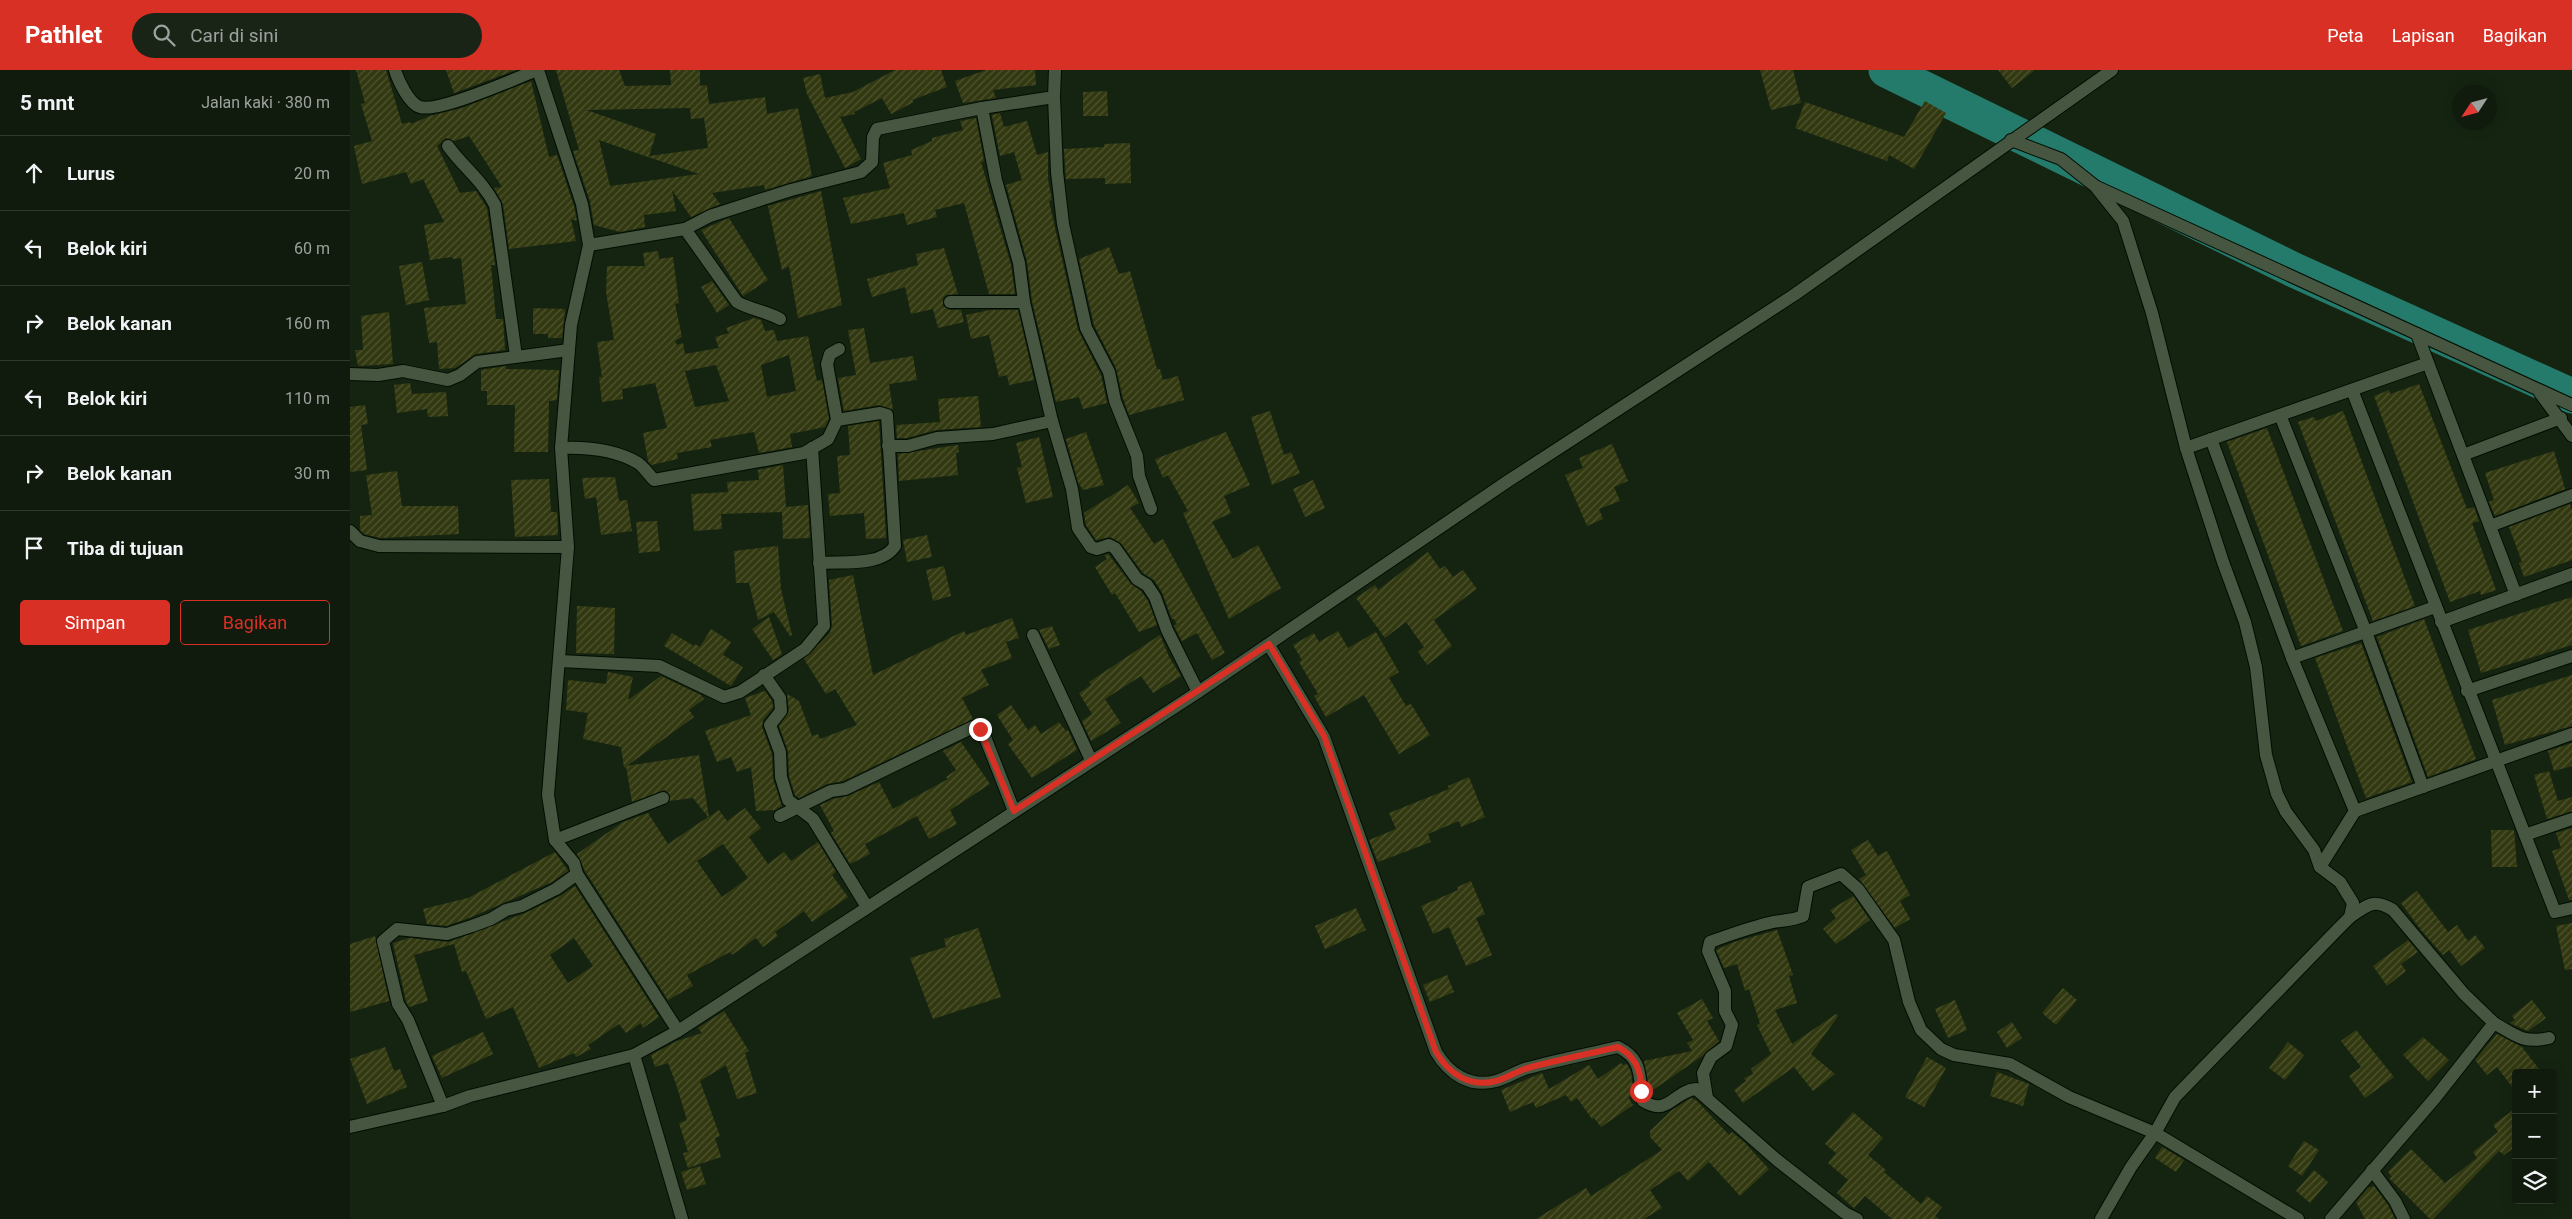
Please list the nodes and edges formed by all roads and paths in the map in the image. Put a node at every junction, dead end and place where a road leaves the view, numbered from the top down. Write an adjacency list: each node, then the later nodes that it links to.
1 (394, 70): 2 (street)
2 (537, 70): 11 (street)
3 (1056, 70): 5 (street)
4 (2112, 70): 7 (street)
5 (1054, 97): 6 (street); 36 (street)
6 (982, 108): 10 (street); 13 (street)
7 (2013, 139): 9 (street); 47 (street)
8 (448, 146): 18 (street)
9 (2095, 186): 15 (street); 33 (street)
10 (685, 229): 11 (street); 14 (street)
11 (589, 245): 17 (street)
12 (950, 302): 13 (street)
13 (1024, 302): 27 (street)
14 (780, 319)
15 (2417, 334): 19 (street); 22 (street)
16 (839, 349): 26 (street)
17 (569, 350): 18 (street); 31 (street)
18 (516, 356): 20 (street)
19 (2428, 363): 21 (street); 34 (street)
20 (350, 374)
21 (2352, 390): 24 (street); 43 (street)
22 (2539, 391): 23 (street); 25 (street)
23 (2572, 406)
24 (2280, 415): 29 (street); 45 (street)
25 (2561, 418): 28 (street); 34 (street)
26 (838, 420): 30 (street); 32 (street)
27 (1052, 421): 30 (street); 53 (street)
28 (2572, 436)
29 (2211, 439): 33 (street); 49 (street)
30 (888, 446): 40 (street)
31 (562, 448): 32 (street); 39 (street)
32 (812, 448): 40 (street)
33 (2186, 448): 66 (street)
34 (2463, 455): 37 (street)
35 (2572, 495): 37 (street)
36 (1151, 509)
37 (2490, 526): 42 (street)
38 (350, 531): 39 (street)
39 (568, 547): 50 (street)
40 (819, 563): 51 (street)
41 (2572, 574): 42 (street)
42 (2516, 595): 44 (street)
43 (2435, 607): 44 (street); 45 (street)
44 (2441, 622): 52 (street)
45 (2366, 632): 49 (street); 57 (street)
46 (1034, 635): 55 (street)
47 (1269, 644): 53 (street); 75 (street)
48 (2572, 656): 52 (street)
49 (2292, 658): 61 (street)
50 (560, 661): 51 (street); 65 (street)
51 (764, 675): 59 (street)
52 (2467, 691): 56 (street)
53 (1198, 692): 55 (street)
54 (2572, 734): 56 (street)
55 (1091, 760): 60 (street)
56 (2494, 760): 57 (street); 64 (street)
57 (2424, 788): 61 (street)
58 (663, 798): 65 (street)
59 (797, 808): 60 (street); 62 (street); 68 (street)
60 (1014, 811): 68 (street)
61 (2355, 811): 66 (street)
62 (780, 816)
63 (2572, 819): 64 (street)
64 (2525, 835): 69 (street)
65 (555, 840): 67 (street)
66 (2320, 867): 70 (street)
67 (577, 874): 72 (street); 76 (street)
68 (867, 907): 72 (street)
69 (2572, 908)
70 (2350, 917): 71 (street); 78 (street)
71 (2494, 1022): 73 (street); 79 (street)
72 (678, 1031): 74 (street)
73 (2549, 1038)
74 (634, 1055): 76 (street); 80 (street)
75 (1707, 1098): 78 (street); 81 (street)
76 (443, 1106): 77 (street)
77 (350, 1127)
78 (2155, 1133): 82 (street); 83 (street)
79 (2372, 1170): 84 (street); 85 (street)
80 (682, 1219)
81 (1857, 1219)
82 (2101, 1219)
83 (2298, 1219)
84 (2331, 1219)
85 (2404, 1219)

